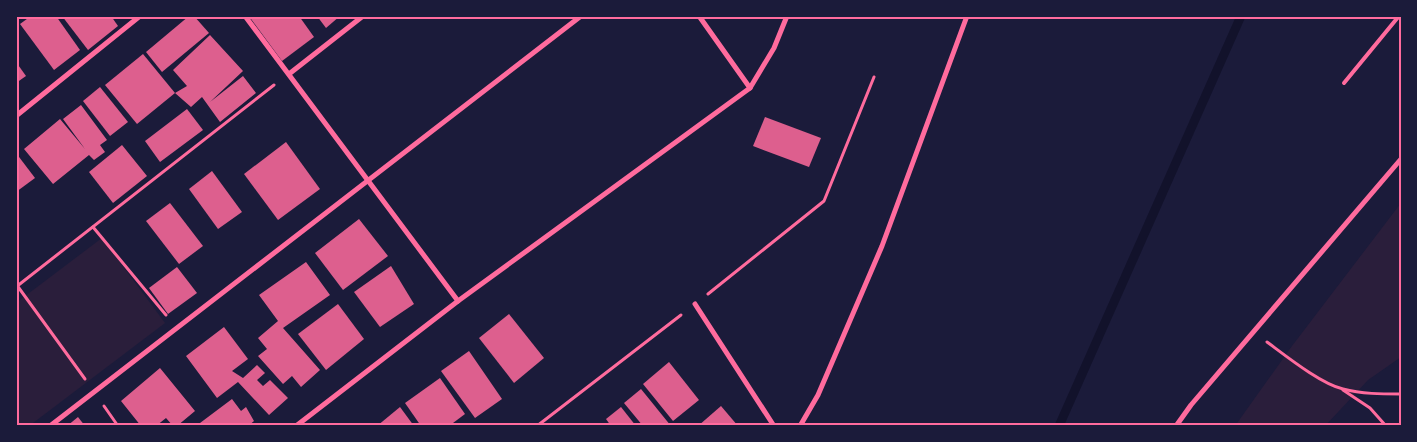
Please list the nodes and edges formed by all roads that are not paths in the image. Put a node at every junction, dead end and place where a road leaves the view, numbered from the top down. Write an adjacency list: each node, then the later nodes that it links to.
1 (140, 16): 12 (street)
2 (245, 16): 9 (street)
3 (363, 16): 9 (street)
4 (581, 16): 14 (street)
5 (699, 16): 11 (street)
6 (787, 16): 11 (street)
7 (967, 16): 20 (street)
8 (1399, 16): 10 (lane)
9 (289, 74): 14 (street)
10 (1344, 83)
11 (750, 88): 15 (street)
12 (16, 116)
13 (1401, 159): 21 (street)
14 (368, 181): 15 (street); 17 (street)
15 (458, 301): 18 (street)
16 (696, 304): 19 (street)
17 (50, 426)
18 (296, 426)
19 (774, 426)
20 (800, 426)
21 (1176, 426)

